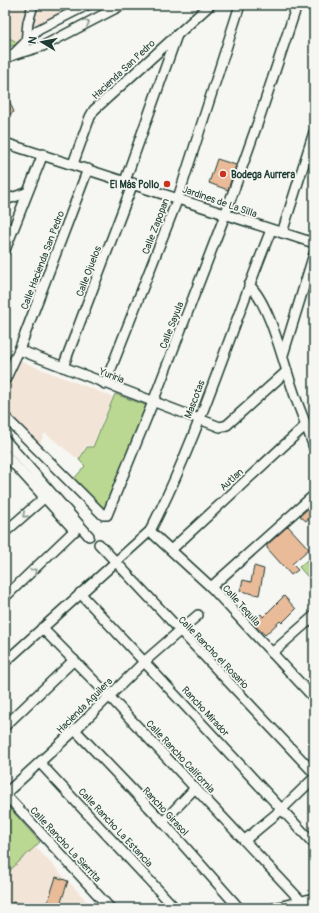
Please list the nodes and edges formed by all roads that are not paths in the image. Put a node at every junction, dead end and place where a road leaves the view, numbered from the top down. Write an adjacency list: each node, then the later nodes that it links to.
1 (33, 5): 10 (street)
2 (87, 5): 7 (street)
3 (122, 5): 9 (street, one-way to 3)
4 (210, 5): 8 (street, Hacienda San Pedro)
5 (240, 5): 20 (street, Calle Zapopan)
6 (297, 5): 22 (street, Calle Sayula)
7 (59, 19): 9 (street); 10 (street)
8 (178, 32): 16 (street, Hacienda San Pedro); 18 (street, Calle Ojuelos)
9 (66, 34): 11 (street)
10 (25, 41): 11 (street); 12 (street)
11 (28, 51): 12 (street)
12 (9, 57)
13 (314, 132): 24 (street)
14 (5, 143): 15 (street, Jardines de La Silla)
15 (43, 154): 16 (street, Jardines de La Silla); 19 (street)
16 (73, 164): 17 (street, Jardines de La Silla)
17 (88, 169): 18 (street, Jardines de La Silla); 29 (street, Calle Hacienda San Pedro)
18 (129, 182): 20 (street, Jardines de La Silla); 31 (street, Calle Ojuelos)
19 (26, 193): 21 (street); 26 (street)
20 (178, 198): 22 (street, Jardines de La Silla); 34 (street, Calle Zapopan)
21 (5, 200)
22 (225, 215): 23 (street, Jardines de La Silla); 35 (street, Calle Sayula)
23 (272, 230): 24 (street, Jardines de La Silla); 28 (street, Mascotas)
24 (282, 233): 25 (street, Jardines de La Silla)
25 (314, 243)
26 (5, 250)
27 (314, 254): 30 (street)
28 (248, 285): 30 (street); 37 (street, Mascotas)
29 (19, 350): 31 (street, Yuriria); 33 (street, Calle Hacienda San Pedro)
30 (283, 355): 32 (street)
31 (63, 367): 34 (street, Yuriria)
32 (287, 371): 37 (street, Yuriria); 38 (street)
33 (5, 380)
34 (105, 384): 35 (street, Yuriria)
35 (153, 402): 36 (street, Calle Sayula); 37 (street, Yuriria)
36 (5, 417)
37 (198, 418): 46 (street, Mascotas)
38 (305, 426): 40 (street); 50 (street, Autlan)
39 (5, 440): 42 (street)
40 (314, 445)
41 (5, 454): 42 (street)
42 (11, 461): 44 (street); 45 (street)
43 (314, 495): 52 (street)
44 (44, 498): 45 (street); 47 (street, one-way to 47)
45 (77, 528): 48 (street); 54 (street, one-way to 45)
46 (150, 531): 50 (street, Calle Tequila); 51 (street, Mascotas)
47 (5, 532)
48 (89, 536)
49 (98, 544): 51 (street, Calle Rancho el Rosario)
50 (172, 549): 52 (street, Calle Tequila)
51 (116, 563): 53 (street, Mascotas); 58 (street, Calle Rancho el Rosario)
52 (211, 587): 59 (street, Calle Tequila)
53 (80, 593): 57 (street, Mascotas); 61 (street, Rancho Mirador)
54 (5, 597)
55 (198, 615): 58 (street, Hacienda Aguilera)
56 (314, 616): 59 (street)
57 (42, 628): 60 (street, Calle Rancho California); 62 (street, Mascotas)
58 (178, 631): 61 (street, Hacienda Aguilera); 68 (street, Calle Rancho el Rosario)
59 (272, 653): 64 (street, Calle Tequila)
60 (74, 660): 63 (street, Calle Rancho California); 65 (street)
61 (145, 661): 63 (street, Hacienda Aguilera); 72 (street, Rancho Mirador)
62 (5, 662)
63 (108, 695): 66 (street, Hacienda Aguilera); 70 (street, Calle Rancho California)
64 (313, 695)
65 (5, 726)
66 (75, 730): 67 (street, Hacienda Aguilera); 73 (street, Rancho Girasol)
67 (40, 763): 71 (street, Hacienda Aguilera); 79 (street, Calle Rancho La Estancia)
68 (314, 773)
69 (314, 778): 72 (street)
70 (195, 788): 73 (street); 74 (street, Calle Rancho California)
71 (5, 794): 78 (street, Calle Rancho La Sierrita)
72 (282, 810): 74 (street); 75 (street, Rancho Mirador)
73 (162, 822): 80 (street, Rancho Girasol)
74 (245, 840): 77 (street, Calle Rancho California)
75 (314, 844)
76 (314, 898): 77 (street)
77 (301, 901): 81 (street)
78 (110, 908)
79 (175, 908)
80 (239, 908)
81 (274, 908)

